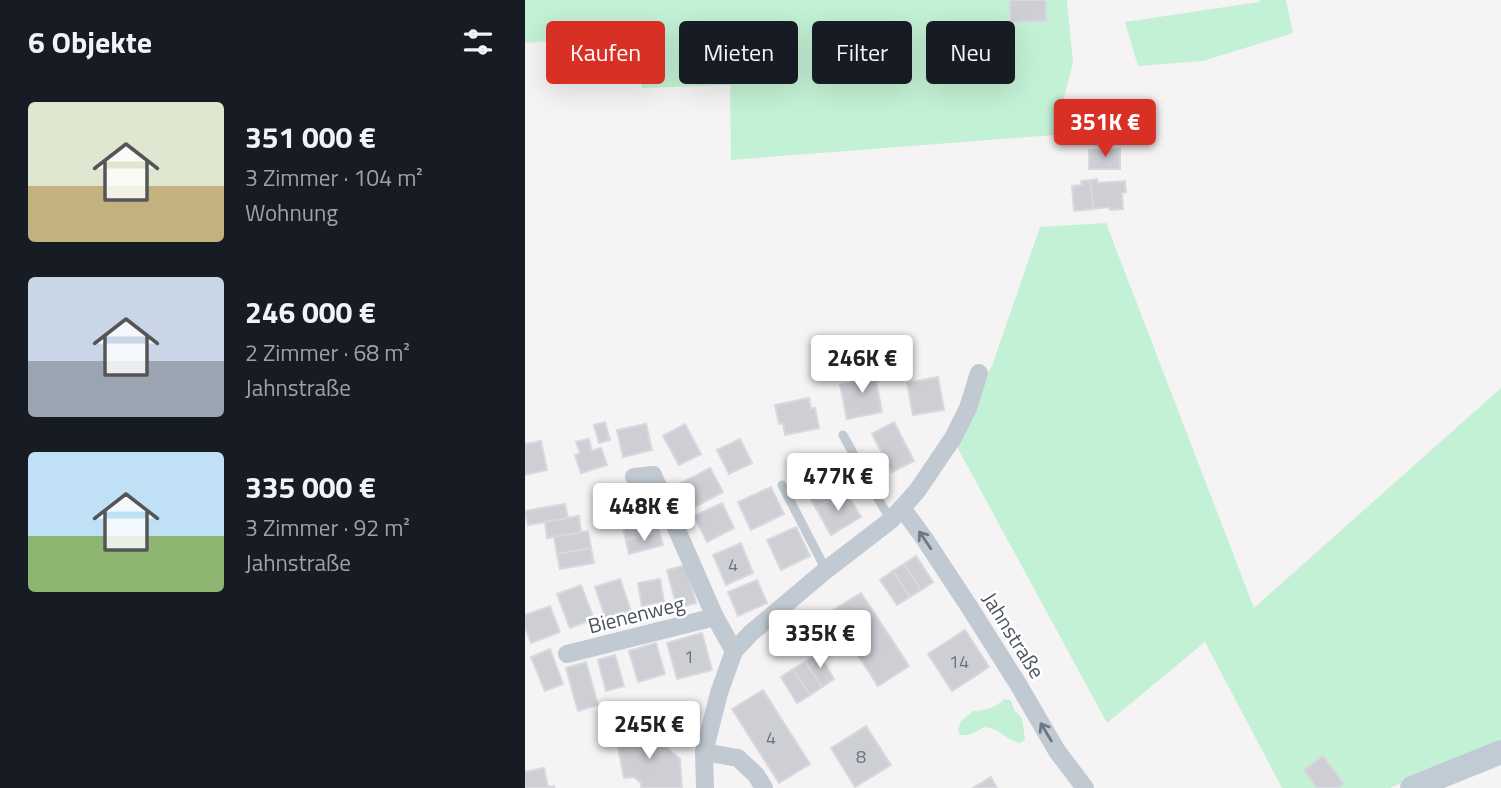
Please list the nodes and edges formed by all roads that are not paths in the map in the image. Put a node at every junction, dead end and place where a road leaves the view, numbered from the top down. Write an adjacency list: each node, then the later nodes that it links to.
1 (979, 373): 5 (street)
2 (843, 435): 5 (lane)
3 (634, 477): 7 (street)
4 (782, 485): 6 (lane)
5 (897, 514): 6 (street); 14 (street, Jahnstraße, one-way to 5)
6 (826, 570): 8 (street)
7 (715, 617): 8 (street); 9 (street, Bienenweg)
8 (734, 651): 10 (street)
9 (568, 654)
10 (704, 752): 12 (street); 13 (street)
11 (1501, 752): 15 (main road)
12 (705, 788)
13 (764, 788)
14 (1085, 788)
15 (1412, 788)

